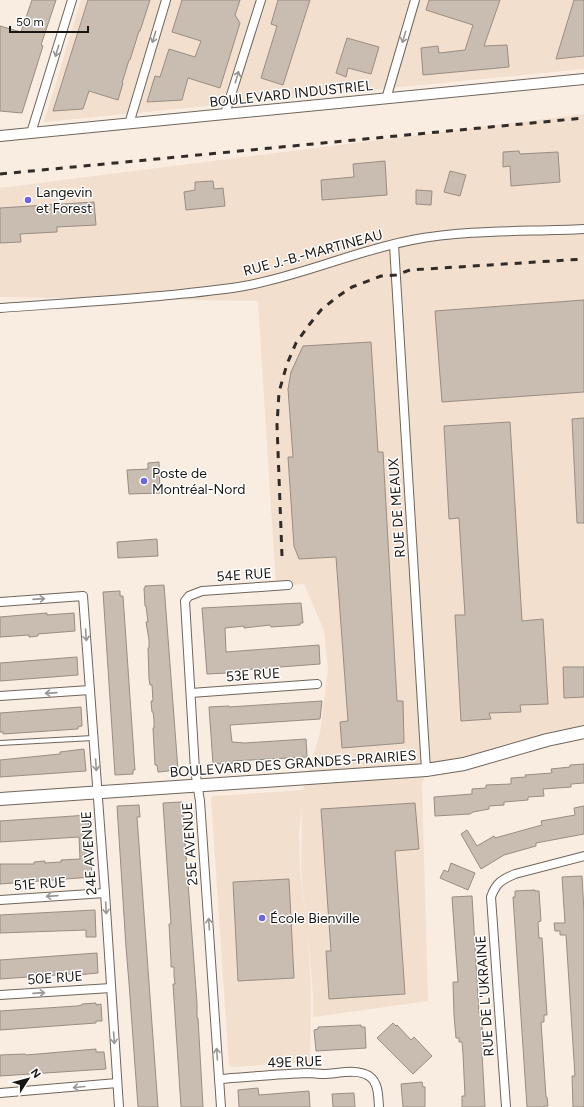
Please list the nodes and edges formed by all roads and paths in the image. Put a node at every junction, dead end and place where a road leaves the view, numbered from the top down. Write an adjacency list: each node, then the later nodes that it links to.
1 (72, 0): 9 (street, one-way to 9)
2 (166, 0): 8 (street, one-way to 8)
3 (261, 0): 7 (street, one-way to 3)
4 (415, 0): 6 (street, one-way to 6)
5 (584, 79): 6 (street, BOULEVARD INDUSTRIEL)
6 (386, 99): 7 (street, BOULEVARD INDUSTRIEL)
7 (226, 114): 8 (street, BOULEVARD INDUSTRIEL)
8 (129, 124): 9 (street, BOULEVARD INDUSTRIEL)
9 (31, 132): 10 (street, BOULEVARD INDUSTRIEL)
10 (0, 136)
11 (584, 229): 12 (street, RUE J.-B.-MARTINEAU)
12 (394, 245): 13 (street, RUE J.-B.-MARTINEAU); 24 (street, RUE DE MEAUX)
13 (0, 308)
14 (288, 585): 15 (street, 54E RUE)
15 (202, 591): 19 (street, 25E AVENUE)
16 (0, 602): 18 (street, 24E AVENUE, one-way to 18)
17 (317, 684): 19 (street, 53E RUE)
18 (90, 690): 20 (street, one-way to 20); 22 (street, 24E AVENUE)
19 (190, 693): 25 (street, 25E AVENUE)
20 (0, 696)
21 (584, 732): 24 (main road, BOULEVARD DES GRANDES-PRAIRIES)
22 (94, 738): 23 (lane); 26 (street, 24E AVENUE, one-way to 26)
23 (0, 744)
24 (426, 770): 25 (main road, BOULEVARD DES GRANDES-PRAIRIES)
25 (198, 785): 26 (main road, BOULEVARD DES GRANDES-PRAIRIES); 33 (street, 25E AVENUE, one-way to 25)
26 (98, 792): 27 (main road, BOULEVARD DES GRANDES-PRAIRIES); 29 (street, 24E AVENUE)
27 (0, 799)
28 (584, 856): 39 (street, RUE DE L'UKRAINE)
29 (105, 893): 30 (street, 51E RUE, one-way to 30); 31 (street, 24E AVENUE, one-way to 31)
30 (0, 900)
31 (111, 988): 32 (street, 50E RUE, one-way to 31); 34 (street, 24E AVENUE, one-way to 34)
32 (0, 995)
33 (219, 1079): 37 (street, 25E AVENUE); 38 (street, 49E RUE)
34 (117, 1083): 35 (street, one-way to 35); 36 (street, 24E AVENUE)
35 (0, 1093)
36 (119, 1107)
37 (221, 1107)
38 (379, 1107)
39 (506, 1107)

